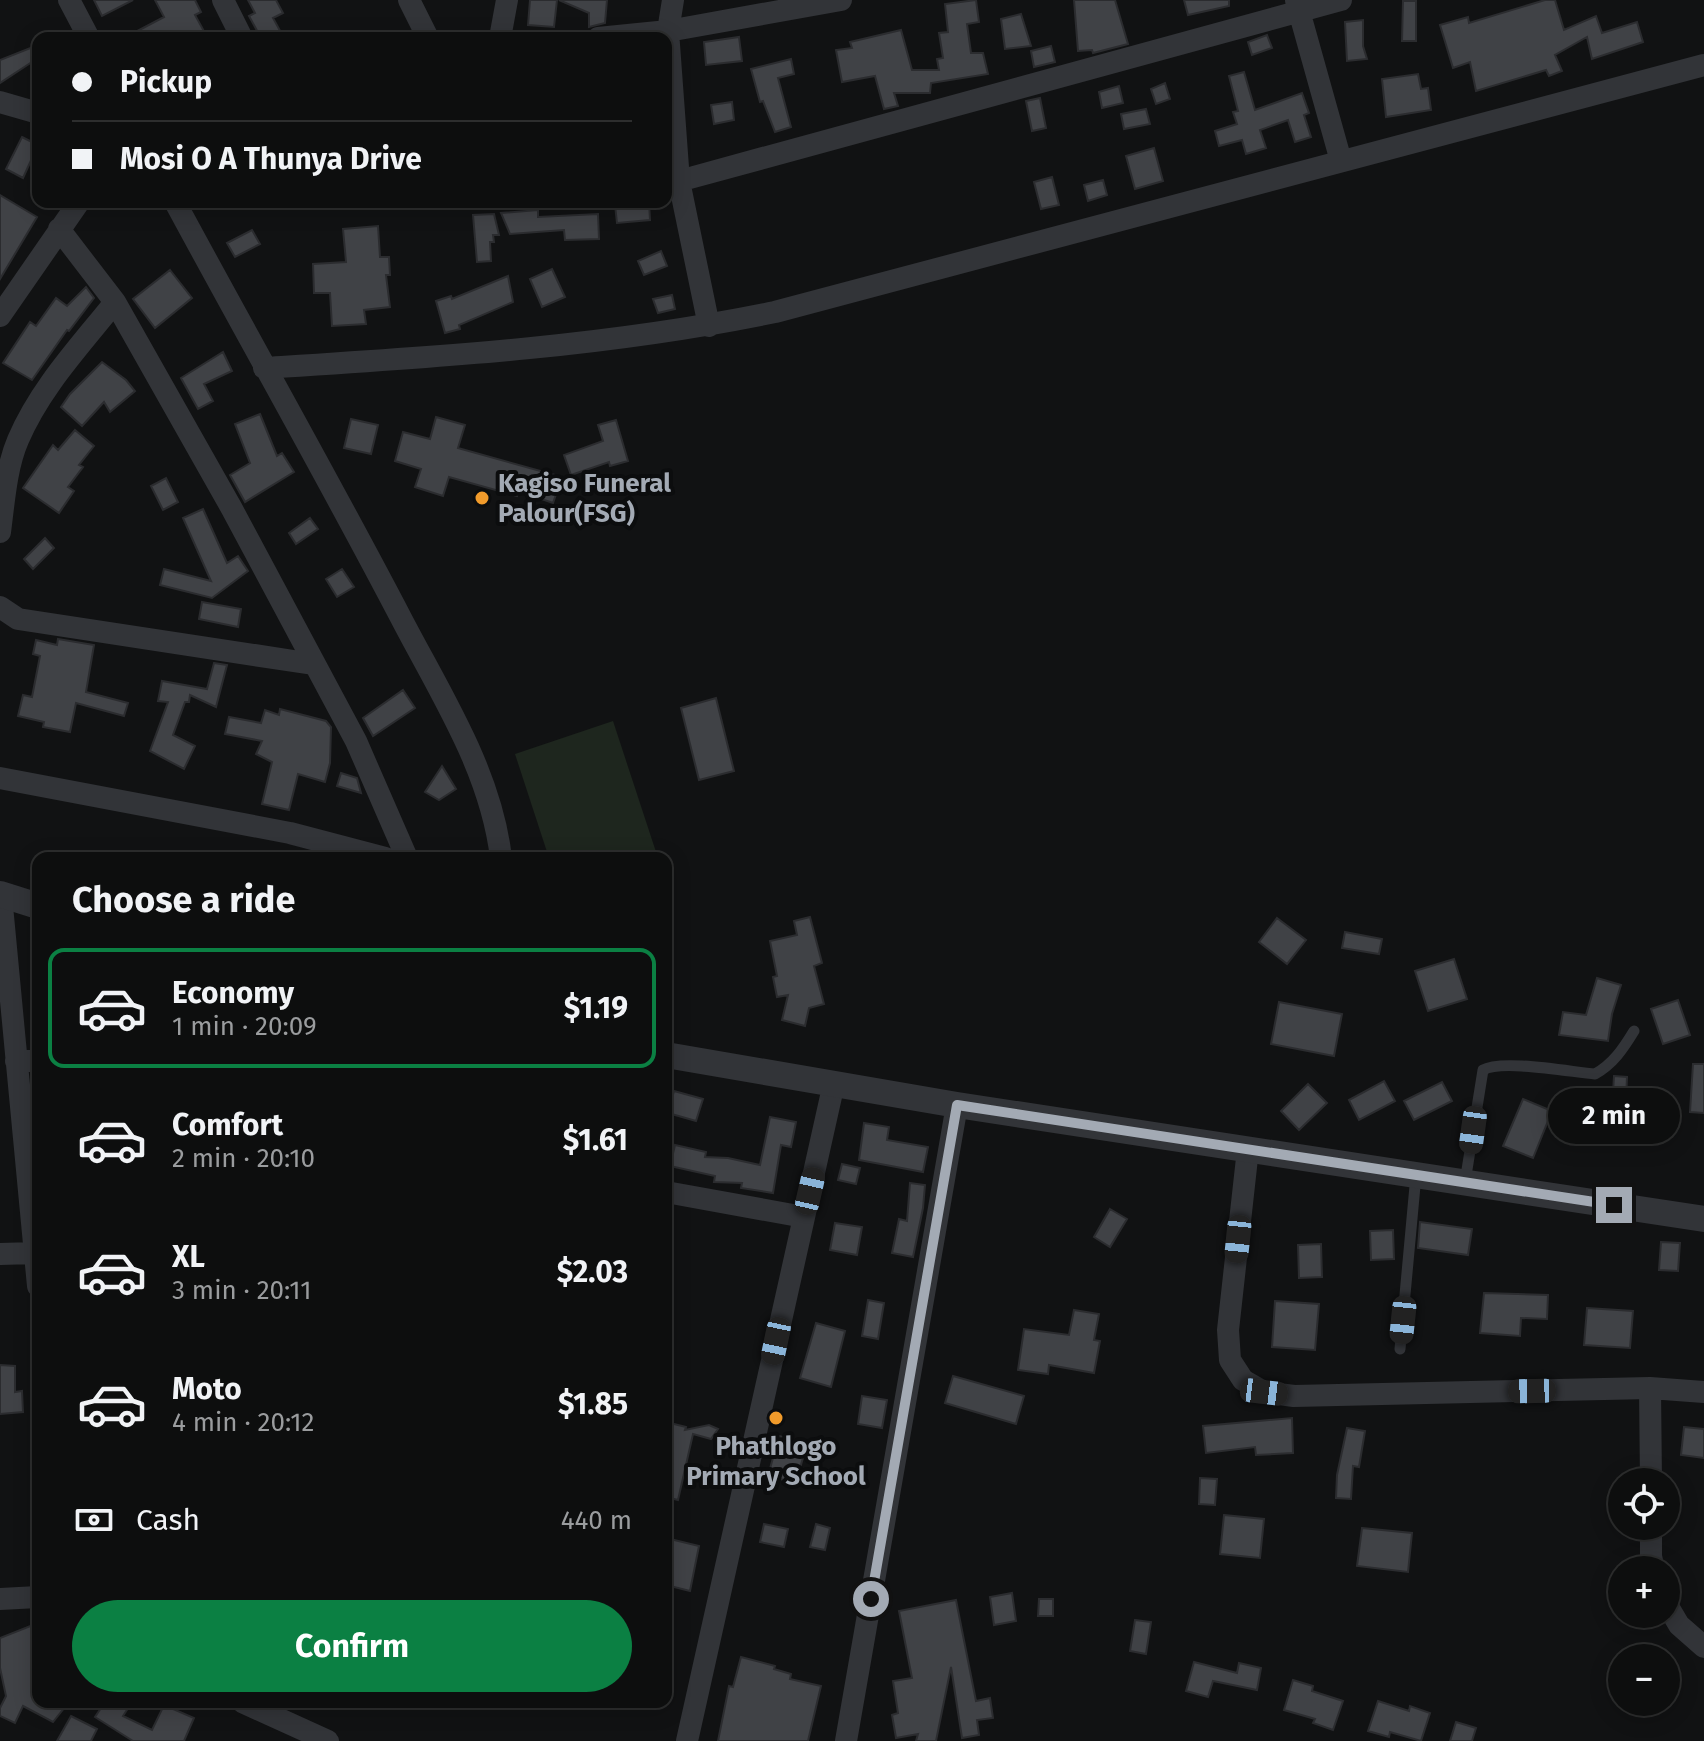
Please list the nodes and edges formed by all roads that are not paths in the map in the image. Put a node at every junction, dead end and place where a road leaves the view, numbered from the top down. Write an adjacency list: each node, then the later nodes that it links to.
1 (69, 0): 10 (street)
2 (223, 0): 11 (street)
3 (409, 0): 12 (street)
4 (507, 0): 13 (street)
5 (673, 0): 9 (street)
6 (836, 0): 9 (street)
7 (1341, 0): 8 (street)
8 (1296, 6): 19 (street); 20 (street)
9 (668, 31): 14 (street)
10 (86, 32)
11 (239, 32)
12 (425, 32)
13 (501, 32)
14 (658, 32)
15 (1704, 65): 19 (street)
16 (0, 102): 17 (street)
17 (32, 111)
18 (672, 151): 20 (street)
19 (1341, 161): 26 (street)
20 (673, 181): 26 (street)
21 (75, 208): 23 (street)
22 (178, 208): 27 (street)
23 (59, 229): 24 (street); 25 (street)
24 (115, 302): 28 (street); 30 (street)
25 (0, 316)
26 (709, 326): 27 (street)
27 (264, 368): 34 (street)
28 (0, 532)
29 (0, 607): 30 (street)
30 (313, 664): 33 (street)
31 (0, 778): 32 (street)
32 (362, 852)
33 (404, 852)
34 (500, 852)
35 (1, 894): 36 (street); 39 (street)
36 (32, 904)
37 (1634, 1031): 44 (lane)
38 (672, 1056): 40 (street)
39 (27, 1061): 46 (street)
40 (834, 1083): 41 (street); 47 (street)
41 (957, 1105): 42 (street); 62 (street)
42 (1248, 1149): 43 (street); 52 (street)
43 (1416, 1175): 44 (street); 51 (lane)
44 (1465, 1182): 48 (street)
45 (672, 1193): 47 (street)
46 (32, 1198)
47 (804, 1217): 61 (street)
48 (1704, 1219)
49 (32, 1253): 50 (street)
50 (0, 1254)
51 (1400, 1349)
52 (1650, 1388): 53 (street); 54 (street)
53 (1704, 1392)
54 (1651, 1468)
55 (32, 1597): 56 (street)
56 (0, 1599)
57 (1680, 1626): 58 (street)
58 (1704, 1647)
59 (255, 1708): 60 (street)
60 (328, 1741)
61 (687, 1741)
62 (846, 1741)

